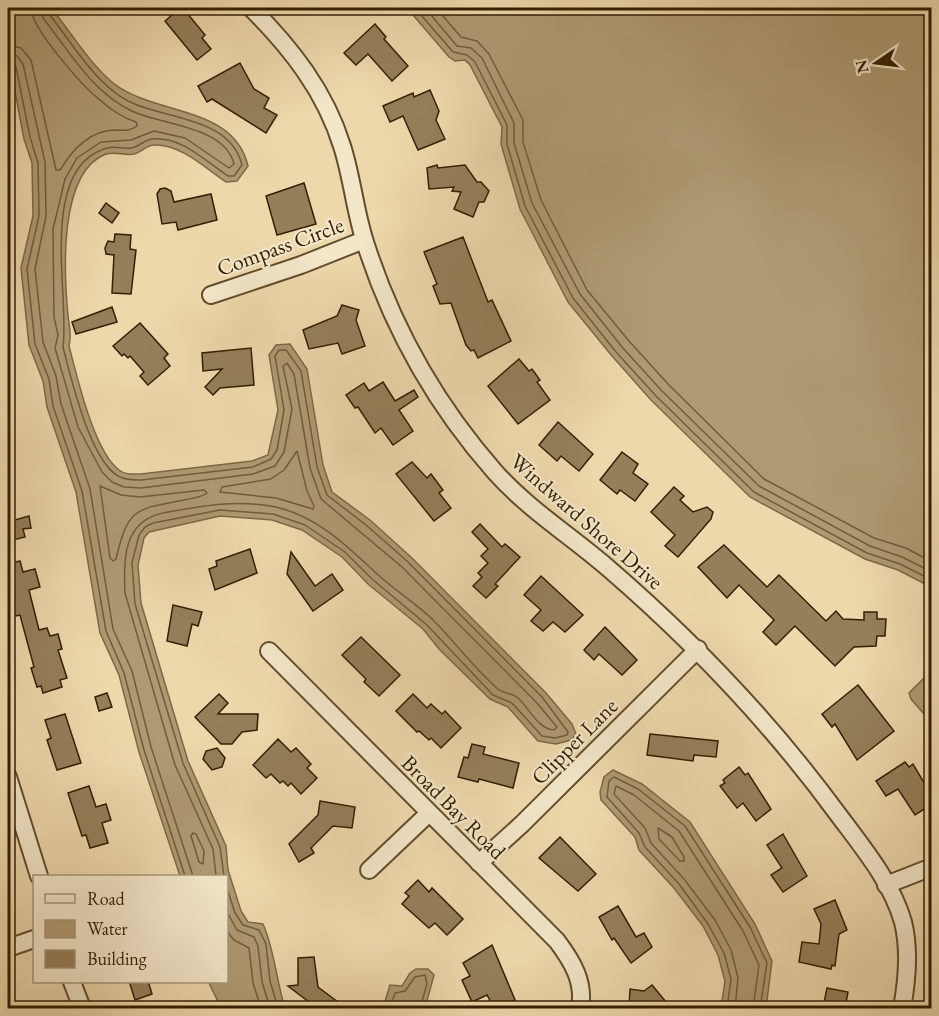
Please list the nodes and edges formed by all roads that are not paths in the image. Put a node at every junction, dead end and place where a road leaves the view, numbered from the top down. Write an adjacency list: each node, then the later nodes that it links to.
1 (251, 8): 2 (street, Windward Shore Drive)
2 (364, 240): 3 (street, Compass Circle); 4 (street, Windward Shore Drive)
3 (211, 295)
4 (698, 649): 8 (street, Clipper Lane); 12 (street, Windward Shore Drive)
5 (269, 651): 7 (street, Broad Bay Road)
6 (8, 777): 11 (street)
7 (429, 814): 8 (street, Broad Bay Road); 10 (street)
8 (479, 863): 17 (street, Broad Bay Road)
9 (932, 867): 12 (street)
10 (369, 870)
11 (39, 875)
12 (886, 885): 18 (street, Windward Shore Drive)
13 (33, 939): 14 (street)
14 (8, 948)
15 (73, 983): 16 (street)
16 (82, 1008)
17 (580, 1008)
18 (902, 1008)

